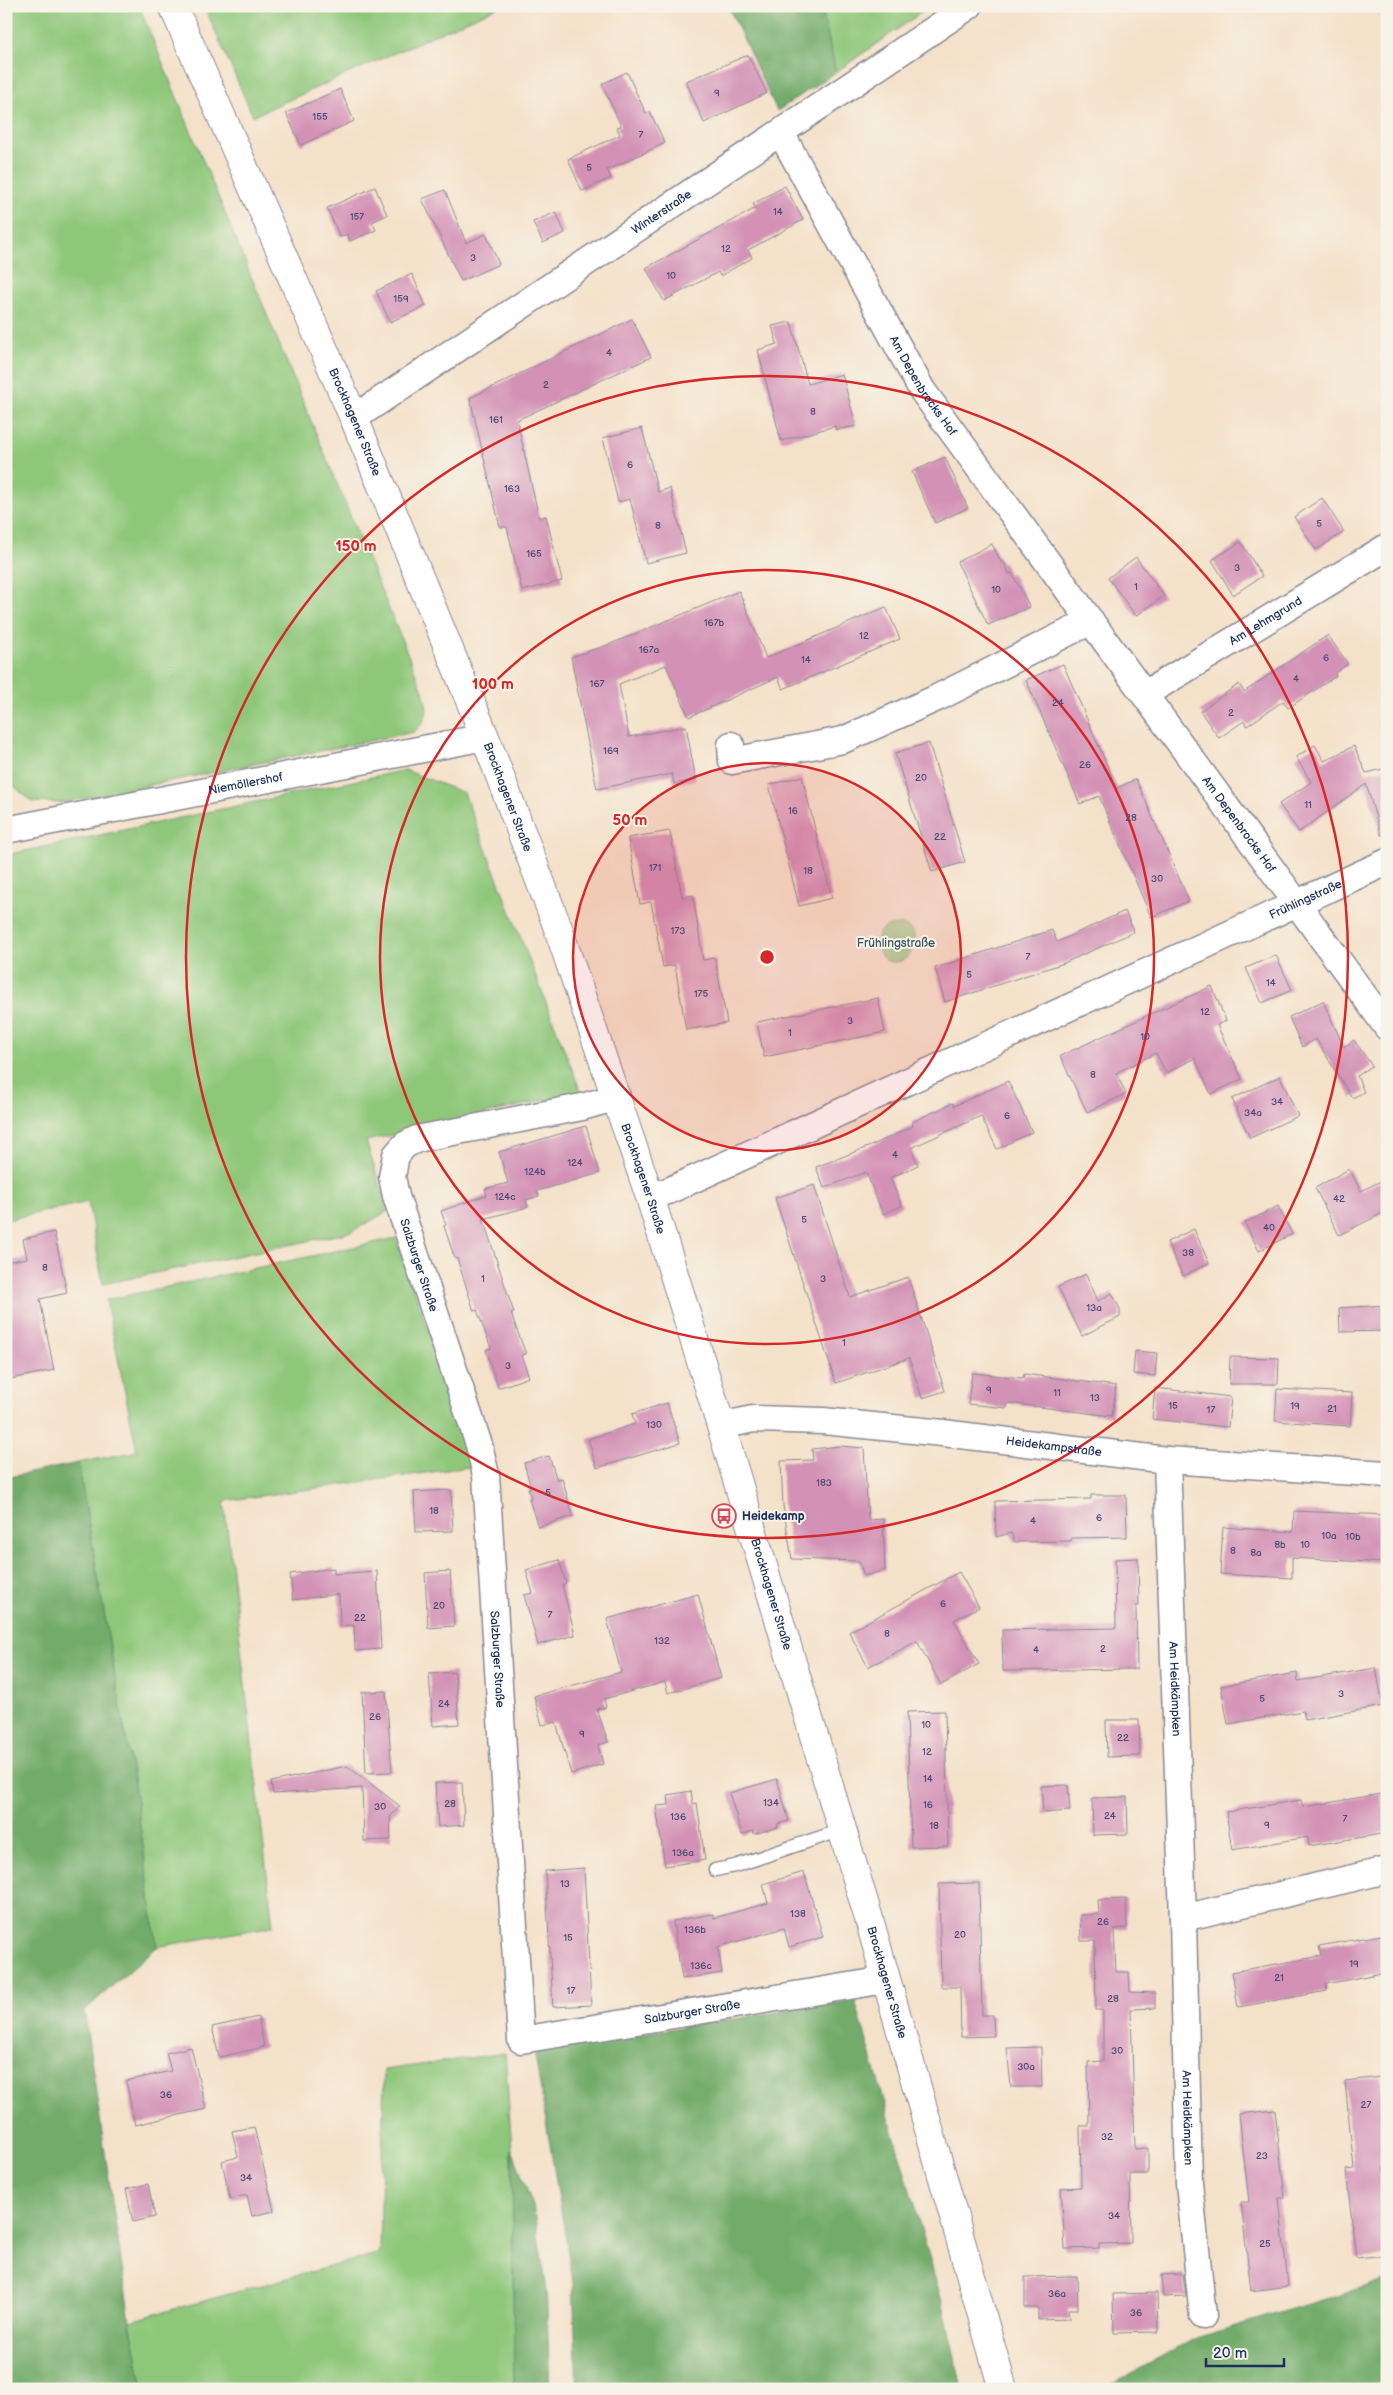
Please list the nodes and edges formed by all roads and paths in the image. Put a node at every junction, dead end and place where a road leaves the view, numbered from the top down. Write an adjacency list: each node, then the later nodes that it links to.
1 (173, 6): 4 (main road, Brockhagener Straße)
2 (969, 6): 3 (street, Winterstraße)
3 (781, 133): 4 (street, Winterstraße); 6 (street, Am Depenbrocks Hof)
4 (354, 418): 8 (main road, Brockhagener Straße)
5 (1387, 547): 7 (street, Am Lehmgrund)
6 (1091, 621): 7 (street, Am Depenbrocks Hof); 9 (street)
7 (1145, 694): 12 (street, Am Depenbrocks Hof)
8 (485, 737): 10 (street, Niemöllershof); 14 (main road, Brockhagener Straße)
9 (730, 746)
10 (7, 827)
11 (1387, 862): 12 (street, Frühlingstraße)
12 (1297, 902): 13 (street, Am Depenbrocks Hof); 15 (street, Frühlingstraße)
13 (1387, 1027)
14 (617, 1097): 15 (main road, Brockhagener Straße); 23 (street, Salzburger Straße)
15 (650, 1197): 16 (main road, Brockhagener Straße)
16 (721, 1426): 17 (street, Heidekampstraße); 19 (main road, Brockhagener Straße)
17 (1166, 1460): 18 (street, Heidekampstraße); 22 (street, Am Heidkämpken)
18 (1387, 1474)
19 (842, 1830): 20 (lane); 23 (main road, Brockhagener Straße)
20 (714, 1870)
21 (1387, 1870): 22 (street)
22 (1183, 1918): 24 (street, Am Heidkämpken)
23 (886, 1980): 25 (main road, Brockhagener Straße)
24 (1203, 2316)
25 (1003, 2389)

